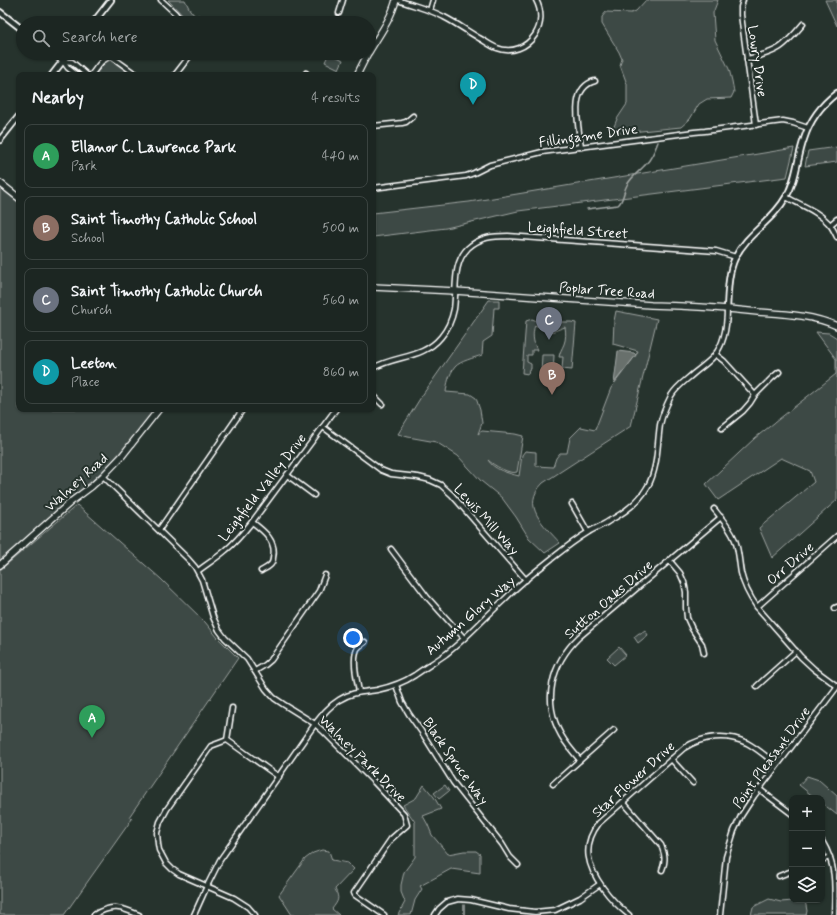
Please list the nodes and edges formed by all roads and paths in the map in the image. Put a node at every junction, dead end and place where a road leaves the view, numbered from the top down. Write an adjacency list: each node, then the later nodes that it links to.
1 (111, 0): 11 (street)
2 (162, 0): 12 (street)
3 (343, 0): 10 (street)
4 (397, 0): 8 (street); 15 (main road)
5 (433, 0): 8 (street)
6 (536, 0): 8 (street)
7 (743, 0): 16 (street, Lowry Drive)
8 (430, 10)
9 (0, 12): 14 (street)
10 (339, 13)
11 (98, 16)
12 (177, 16)
13 (803, 24): 16 (street)
14 (16, 25)
15 (376, 40)
16 (747, 59): 33 (street, Lowry Drive)
17 (103, 60): 25 (street)
18 (117, 60): 26 (street)
19 (186, 60): 27 (street)
20 (365, 60): 28 (main road)
21 (63, 61): 22 (street); 23 (street); 24 (street)
22 (54, 72)
23 (73, 72)
24 (84, 72)
25 (93, 72)
26 (133, 72)
27 (176, 72)
28 (359, 72)
29 (595, 81): 37 (street)
30 (837, 92): 35 (street)
31 (413, 116): 34 (street)
32 (16, 120): 36 (street)
33 (756, 125): 35 (street, Fillingame Drive); 37 (street, Fillingame Drive)
34 (376, 126)
35 (808, 128): 41 (street)
36 (0, 140)
37 (582, 147): 39 (street, Fillingame Drive)
38 (0, 183): 40 (main road)
39 (376, 188)
40 (16, 196)
41 (786, 197): 43 (street); 45 (street)
42 (837, 219): 43 (street)
43 (830, 225): 44 (street)
44 (837, 237)
45 (736, 257): 47 (street, Leighfield Street); 48 (street)
46 (376, 287): 47 (main road, Poplar Tree Road)
47 (455, 291): 48 (main road, Poplar Tree Road); 51 (street)
48 (727, 309): 49 (main road, Poplar Tree Road); 50 (street, Autumn Glory Way)
49 (837, 326)
50 (715, 354): 53 (street); 69 (street, Autumn Glory Way)
51 (376, 367)
52 (779, 372): 53 (street)
53 (755, 395): 60 (street)
54 (376, 398): 55 (street)
55 (382, 404)
56 (157, 412): 62 (main road, Walney Road)
57 (241, 412): 68 (street)
58 (334, 412): 59 (street, Leighfield Valley Drive)
59 (323, 427): 61 (street, Leighfield Valley Drive); 77 (street, Lewis Mill Way)
60 (722, 428)
61 (287, 475): 63 (street); 67 (street, Leighfield Valley Drive)
62 (103, 476): 68 (street, Walney Park Drive); 73 (main road, Walney Road)
63 (314, 495)
64 (572, 504): 69 (street)
65 (714, 509): 66 (street)
66 (721, 517): 72 (street, Sutton Oaks Drive); 78 (street)
67 (252, 522): 74 (street, Leighfield Valley Drive); 75 (street)
68 (159, 530): 74 (street, Walney Park Drive)
69 (588, 532): 77 (street, Autumn Glory Way)
70 (837, 536): 78 (street, Orr Drive)
71 (391, 549): 79 (street)
72 (669, 560): 82 (street); 93 (street, Sutton Oaks Drive)
73 (0, 565)
74 (198, 571): 83 (street, Walney Park Drive)
75 (261, 571)
76 (325, 575): 83 (street)
77 (526, 580): 79 (street, Autumn Glory Way)
78 (757, 607): 81 (street)
79 (464, 638): 84 (street, Autumn Glory Way)
80 (365, 642): 87 (street)
81 (796, 651): 85 (street); 86 (street)
82 (704, 653)
83 (255, 671): 89 (street, Walney Park Drive)
84 (396, 685): 87 (street, Autumn Glory Way); 104 (street, Black Spruce Way)
85 (758, 686)
86 (837, 686): 94 (street, Point Pleasant Drive)
87 (359, 692): 89 (street, Autumn Glory Way)
88 (232, 708): 91 (street)
89 (315, 724): 95 (street, Autumn Glory Way); 115 (street, Walney Park Drive)
90 (614, 730): 93 (street)
91 (227, 740): 95 (street); 109 (street)
92 (671, 759): 94 (street, Star Flower Drive); 96 (street); 99 (street, Star Flower Drive)
93 (580, 760): 97 (street)
94 (777, 765): 98 (street, Point Pleasant Drive)
95 (279, 777): 109 (street, Autumn Glory Way)
96 (693, 783)
97 (553, 784)
98 (759, 789): 100 (street); 118 (street, Point Pleasant Drive)
99 (623, 802): 105 (street); 108 (street, Star Flower Drive)
100 (789, 812)
101 (825, 847): 102 (street)
102 (830, 857): 103 (street); 119 (street)
103 (825, 859)
104 (518, 866)
105 (662, 870)
106 (789, 872): 107 (street)
107 (779, 876)
108 (600, 884): 110 (street); 117 (street, Star Flower Drive)
109 (207, 886): 113 (street, Autumn Glory Way); 114 (street)
110 (556, 913): 116 (street)
111 (94, 915): 112 (street)
112 (139, 915)
113 (194, 915)
114 (255, 915)
115 (384, 915)
116 (435, 915)
117 (629, 915)
118 (720, 915)
119 (834, 915)

